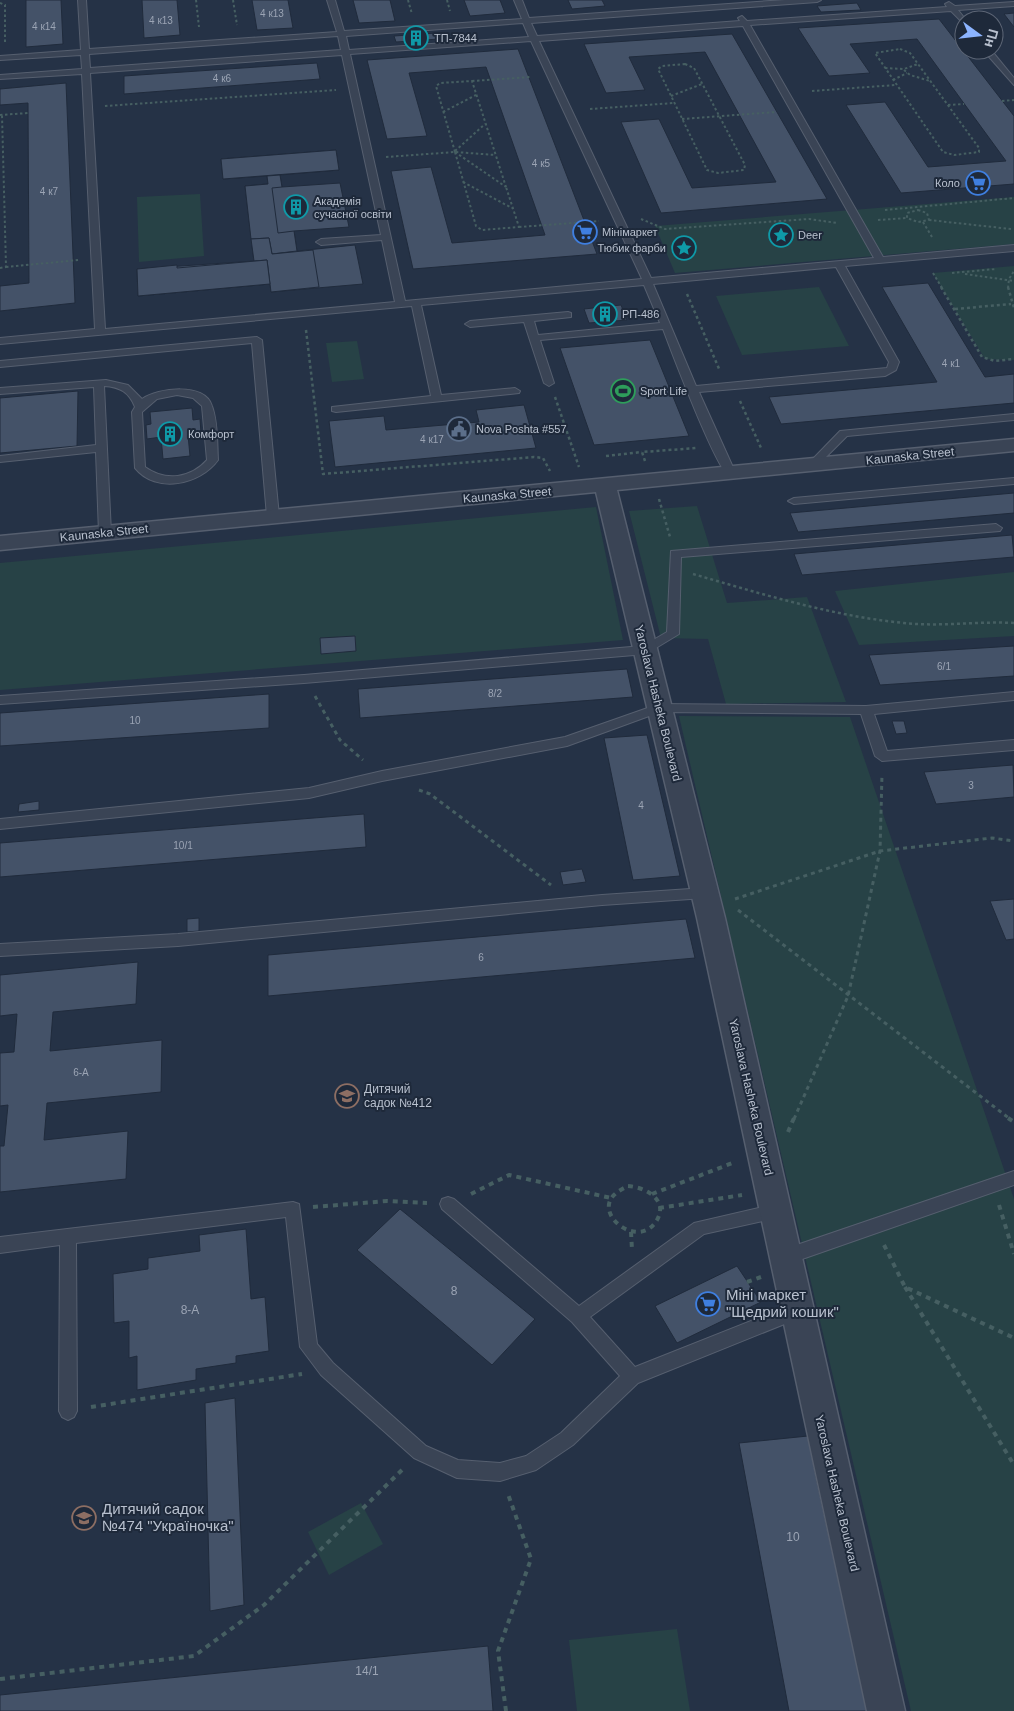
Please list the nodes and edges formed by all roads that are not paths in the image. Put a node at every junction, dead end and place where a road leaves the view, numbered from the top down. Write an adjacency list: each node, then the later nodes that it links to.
1 (82, 0): 13 (lane)
2 (331, 0): 11 (lane)
3 (518, 0): 9 (lane)
4 (816, 0): 6 (lane)
5 (945, 0): 8 (lane)
6 (733, 3): 9 (lane); 10 (lane)
7 (1014, 4): 8 (lane)
8 (953, 9): 10 (lane)
9 (526, 20): 11 (lane); 12 (lane)
10 (745, 23): 12 (lane); 23 (lane)
11 (341, 33): 13 (lane); 14 (lane)
12 (534, 38): 14 (lane); 25 (lane)
13 (84, 51): 15 (lane); 17 (lane)
14 (344, 51): 17 (lane); 20 (lane)
15 (0, 58)
16 (995, 60): 19 (lane)
17 (86, 70): 18 (lane); 32 (lane)
18 (0, 78)
19 (1014, 83)
20 (386, 237): 21 (lane); 27 (lane)
21 (321, 242)
22 (1014, 248): 23 (lane)
23 (880, 260): 24 (lane)
24 (839, 264): 25 (lane); 38 (lane)
25 (647, 282): 26 (lane); 31 (lane)
26 (416, 304): 27 (lane); 41 (lane)
27 (401, 305): 32 (lane)
28 (568, 315): 29 (lane)
29 (528, 319): 30 (lane); 33 (lane)
30 (470, 324)
31 (665, 326): 33 (lane); 38 (lane)
32 (100, 332): 34 (lane)
33 (534, 338): 37 (lane)
34 (0, 341)
35 (0, 364): 53 (lane)
36 (99, 382): 39 (lane); 42 (lane); 46 (lane)
37 (549, 383)
38 (692, 390): 49 (lane)
39 (0, 391)
40 (515, 391): 41 (lane)
41 (437, 399): 43 (lane)
42 (140, 406): 42 (lane)
43 (336, 409)
44 (1014, 417): 48 (lane)
45 (1014, 446): 48 (street, Kaunaska Street)
46 (102, 448): 47 (lane); 55 (lane)
47 (0, 459)
48 (811, 466): 49 (street, Kaunaska Street)
49 (730, 474): 50 (street, Kaunaska Street)
50 (593, 481): 53 (street, Kaunaska Street); 57 (street, Yaroslava Hasheka Boulevard)
51 (1014, 481): 52 (lane)
52 (794, 501)
53 (273, 516): 55 (street, Kaunaska Street)
54 (996, 528): 57 (lane)
55 (105, 533): 56 (street, Kaunaska Street)
56 (0, 543)
57 (646, 650): 59 (lane); 60 (street, Yaroslava Hasheka Boulevard)
58 (1014, 696): 61 (lane)
59 (0, 700)
60 (660, 708): 61 (lane); 63 (lane); 64 (street, Yaroslava Hasheka Boulevard)
61 (866, 710): 62 (lane)
62 (1014, 745)
63 (0, 824)
64 (714, 901): 65 (lane); 67 (street, Yaroslava Hasheka Boulevard)
65 (0, 950)
66 (1014, 1178): 71 (lane)
67 (770, 1182): 71 (street, Yaroslava Hasheka Boulevard); 73 (lane)
68 (448, 1204): 73 (lane)
69 (68, 1236): 70 (lane); 74 (lane); 75 (lane)
70 (0, 1246)
71 (785, 1257): 72 (street, Yaroslava Hasheka Boulevard)
72 (796, 1311): 74 (lane); 76 (street, Yaroslava Hasheka Boulevard)
73 (578, 1316): 74 (lane)
74 (632, 1377)
75 (68, 1411)
76 (886, 1711)

